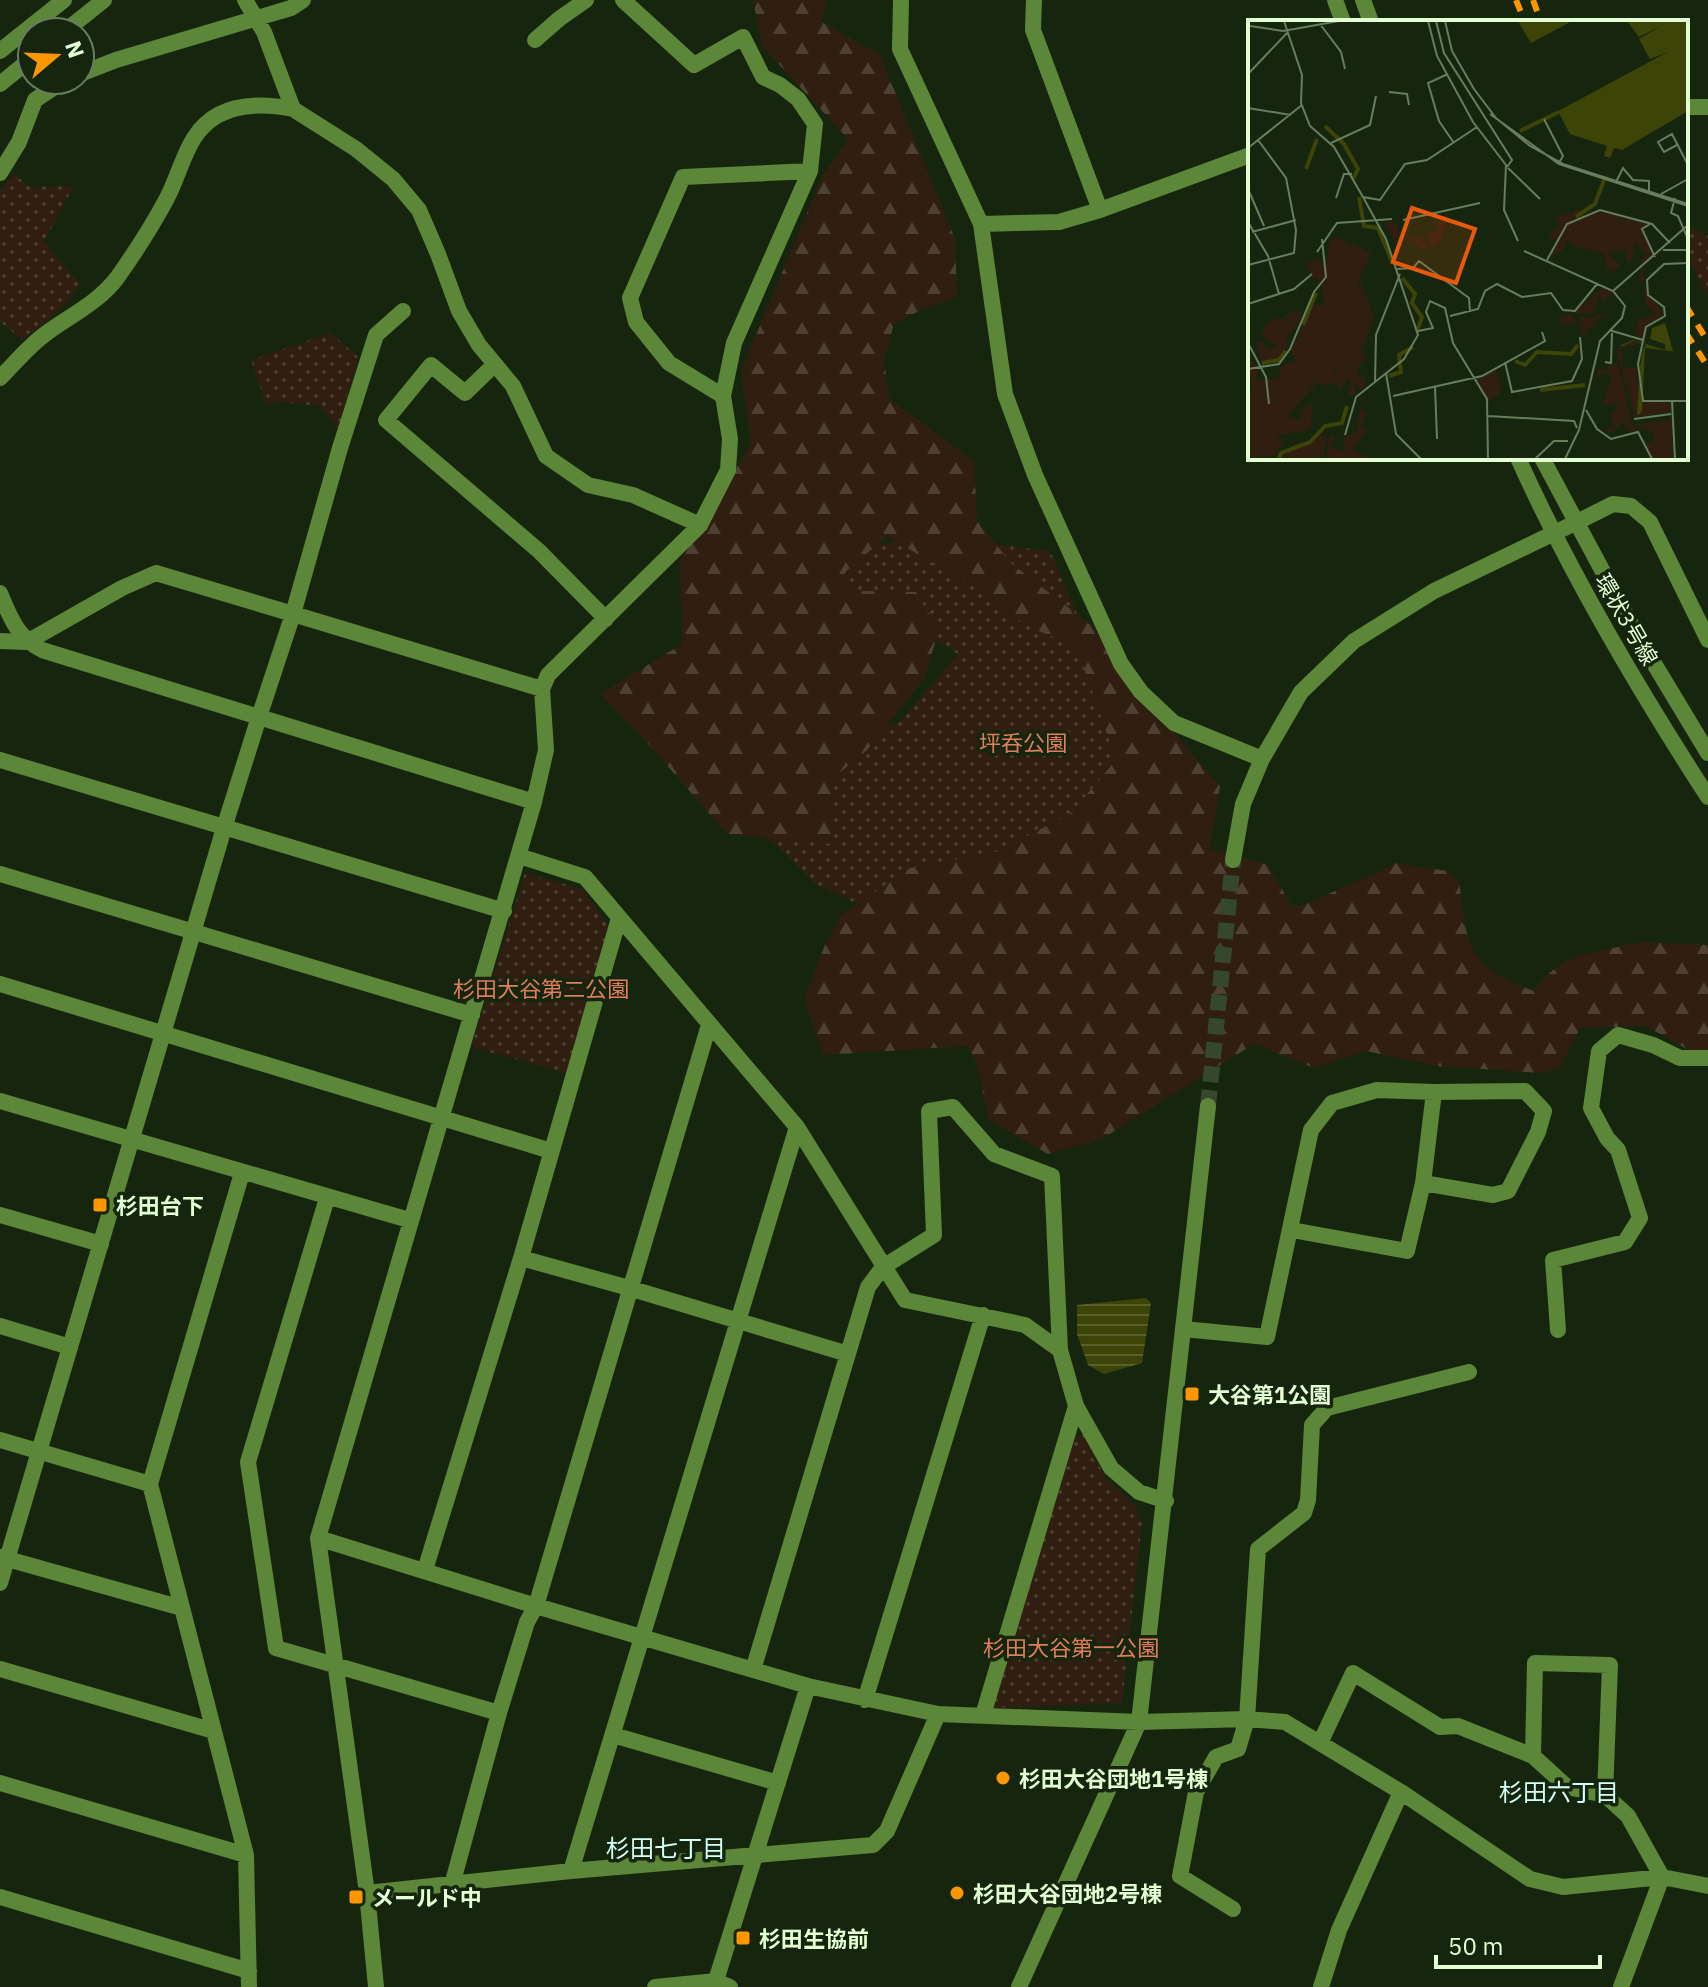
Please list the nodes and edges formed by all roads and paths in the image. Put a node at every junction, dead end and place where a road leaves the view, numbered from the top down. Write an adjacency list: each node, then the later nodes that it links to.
1 (104, 0): 11 (street)
2 (245, 0): 12 (street)
3 (303, 0): 12 (street)
4 (586, 0): 15 (street)
5 (623, 0): 23 (street)
6 (901, 0): 26 (street)
7 (1034, 0): 25 (street)
8 (1335, 0): 13 (street)
9 (1363, 0): 14 (street)
10 (59, 1): 16 (street)
11 (85, 16)
12 (255, 20): 17 (street); 21 (street)
13 (1342, 20)
14 (1370, 20)
15 (535, 40)
16 (0, 51)
17 (96, 68)
18 (16, 71): 19 (street)
19 (0, 84)
20 (41, 96): 24 (street)
21 (293, 109): 28 (street); 29 (street)
22 (1248, 156): 25 (street)
23 (810, 171): 30 (street); 30 (street)
24 (0, 173)
25 (1100, 210): 26 (street)
26 (981, 224): 45 (street)
27 (403, 311): 37 (street)
28 (495, 364): 34 (street); 38 (street)
29 (0, 378)
30 (723, 396): 34 (street)
31 (1519, 460): 35 (street, 環状3号線)
32 (1543, 460): 33 (street, 環状3号線)
33 (1575, 523): 35 (street); 39 (street); 44 (street, 環状3号線)
34 (700, 525): 38 (street)
35 (1551, 533): 45 (street); 47 (street, 環状3号線)
36 (0, 593): 41 (street)
37 (293, 614): 41 (street); 42 (street); 43 (street)
38 (606, 619): 42 (street)
39 (1708, 640)
40 (0, 641): 41 (street)
41 (27, 642): 43 (street)
42 (542, 689): 48 (street)
43 (259, 717): 48 (street); 49 (street)
44 (1708, 753)
45 (1262, 759): 51 (street)
46 (0, 760): 49 (street)
47 (1708, 797)
48 (534, 802): 50 (street)
49 (224, 828): 53 (street); 55 (street)
50 (519, 856): 53 (street); 54 (street)
51 (1233, 860)
52 (0, 874): 55 (street)
53 (504, 911): 57 (street)
54 (619, 918): 58 (street); 67 (street)
55 (195, 930): 57 (street); 59 (street)
56 (0, 984): 59 (street)
57 (472, 1015): 64 (street)
58 (709, 1025): 65 (street); 77 (street)
59 (163, 1034): 64 (street); 66 (street)
60 (1708, 1058): 82 (street)
61 (1434, 1092): 69 (street); 69 (street); 73 (street)
62 (0, 1101): 66 (street)
63 (1208, 1106): 81 (street)
64 (441, 1118): 67 (street); 72 (street)
65 (797, 1127): 76 (street); 79 (street)
66 (132, 1139): 68 (street); 74 (street)
67 (551, 1151): 75 (street)
68 (242, 1173): 70 (street); 90 (street)
69 (1423, 1183): 73 (street)
70 (327, 1198): 72 (street); 99 (street)
71 (0, 1215): 74 (street)
72 (409, 1220): 92 (street)
73 (1292, 1230): 81 (street)
74 (101, 1244): 83 (street)
75 (521, 1258): 77 (street); 94 (street)
76 (883, 1267): 78 (street); 84 (street); 85 (street)
77 (629, 1288): 79 (street); 96 (street)
78 (983, 1315): 84 (street); 103 (street)
79 (737, 1321): 85 (street); 98 (street)
80 (0, 1326): 83 (street)
81 (1183, 1329): 91 (street)
82 (1558, 1330)
83 (70, 1347): 89 (street)
84 (1060, 1350): 87 (street)
85 (848, 1354): 101 (street)
86 (1469, 1372): 107 (street)
87 (1076, 1406): 91 (street); 106 (street)
88 (0, 1440): 89 (street)
89 (39, 1452): 90 (street); 93 (street)
90 (150, 1484): 97 (street)
91 (1166, 1501): 108 (street)
92 (318, 1538): 94 (street); 99 (street)
93 (4, 1558): 95 (street); 97 (street)
94 (425, 1570): 96 (street)
95 (0, 1583)
96 (536, 1606): 98 (street); 104 (street)
97 (182, 1608): 109 (street)
98 (642, 1638): 101 (street); 110 (street)
99 (334, 1665): 104 (street); 123 (street)
100 (0, 1669): 109 (street)
101 (753, 1670): 102 (street)
102 (808, 1686): 103 (street); 114 (street)
103 (865, 1700): 105 (street)
104 (499, 1713): 121 (street)
105 (938, 1714): 106 (street); 118 (street)
106 (983, 1715): 108 (street)
107 (1247, 1719): 108 (street); 111 (street); 125 (street)
108 (1139, 1722): 130 (street)
109 (214, 1731): 117 (street)
110 (613, 1735): 114 (street); 119 (street)
111 (1320, 1743): 112 (street); 115 (street)
112 (1533, 1756): 116 (street); 116 (street)
113 (0, 1783): 117 (street)
114 (778, 1783): 118 (street)
115 (1401, 1792): 120 (street); 131 (street)
116 (1605, 1795): 120 (street)
117 (246, 1855): 126 (street)
118 (757, 1857): 119 (street); 127 (street)
119 (571, 1871): 121 (street)
120 (1662, 1877): 122 (street); 132 (street)
121 (452, 1885): 123 (street)
122 (1708, 1886)
123 (367, 1893): 128 (street)
124 (0, 1897): 126 (street)
125 (1233, 1909)
126 (249, 1979)
127 (720, 1985): 129 (street)
128 (376, 1987)
129 (655, 1987)
130 (1019, 1987)
131 (1321, 1987)
132 (1621, 1987)

